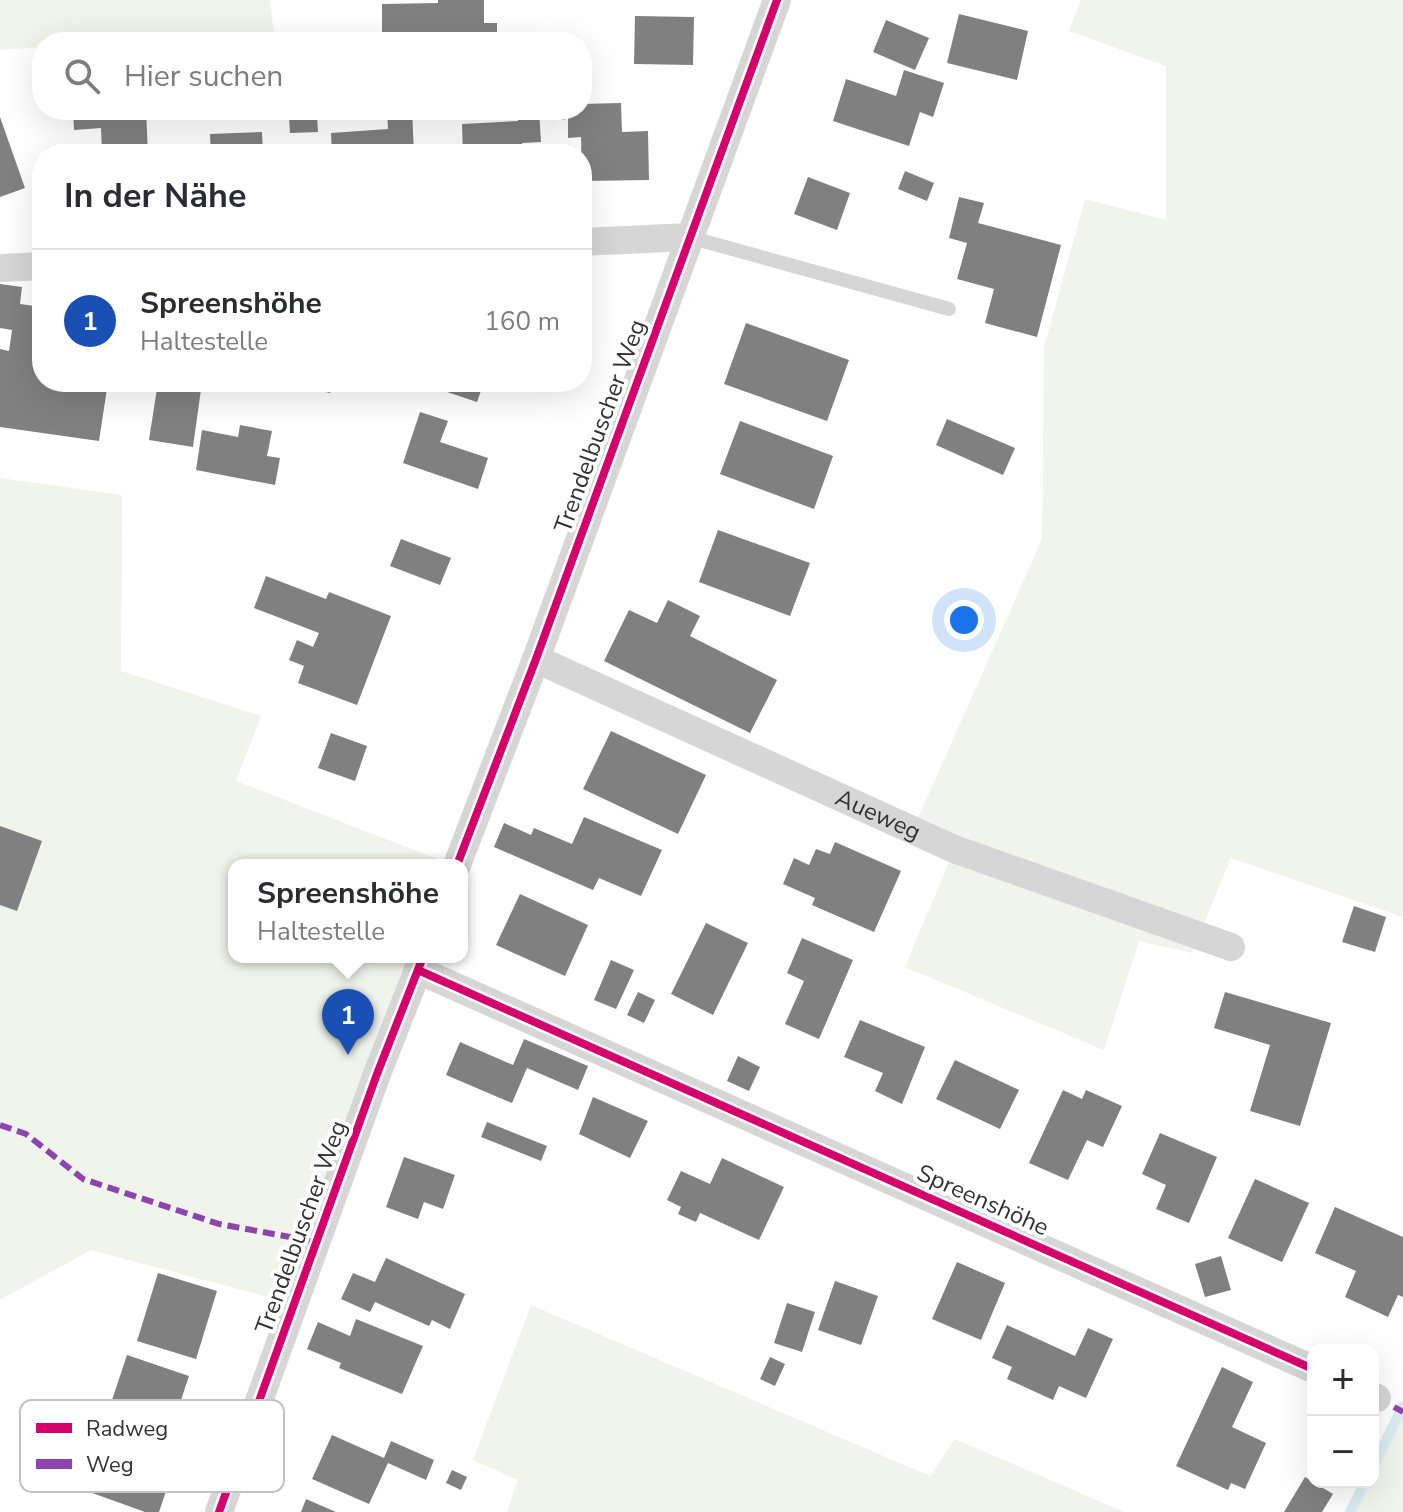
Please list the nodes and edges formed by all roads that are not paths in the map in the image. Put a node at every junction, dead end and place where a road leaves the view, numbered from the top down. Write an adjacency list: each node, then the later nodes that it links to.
1 (777, 0): 2 (street, Trendelbuscher Weg)
2 (689, 237): 3 (street); 6 (lane); 7 (street, Trendelbuscher Weg)
3 (592, 242)
4 (32, 266): 5 (street)
5 (0, 268)
6 (949, 309)
7 (536, 659): 8 (street, Trendelbuscher Weg); 9 (street, Aueweg)
8 (459, 859)
9 (1231, 947)
10 (421, 963): 11 (street, Spreenshöhe); 12 (street, Trendelbuscher Weg)
11 (1307, 1366)
12 (259, 1400)
13 (226, 1492): 14 (street, Trendelbuscher Weg)
14 (219, 1512)

